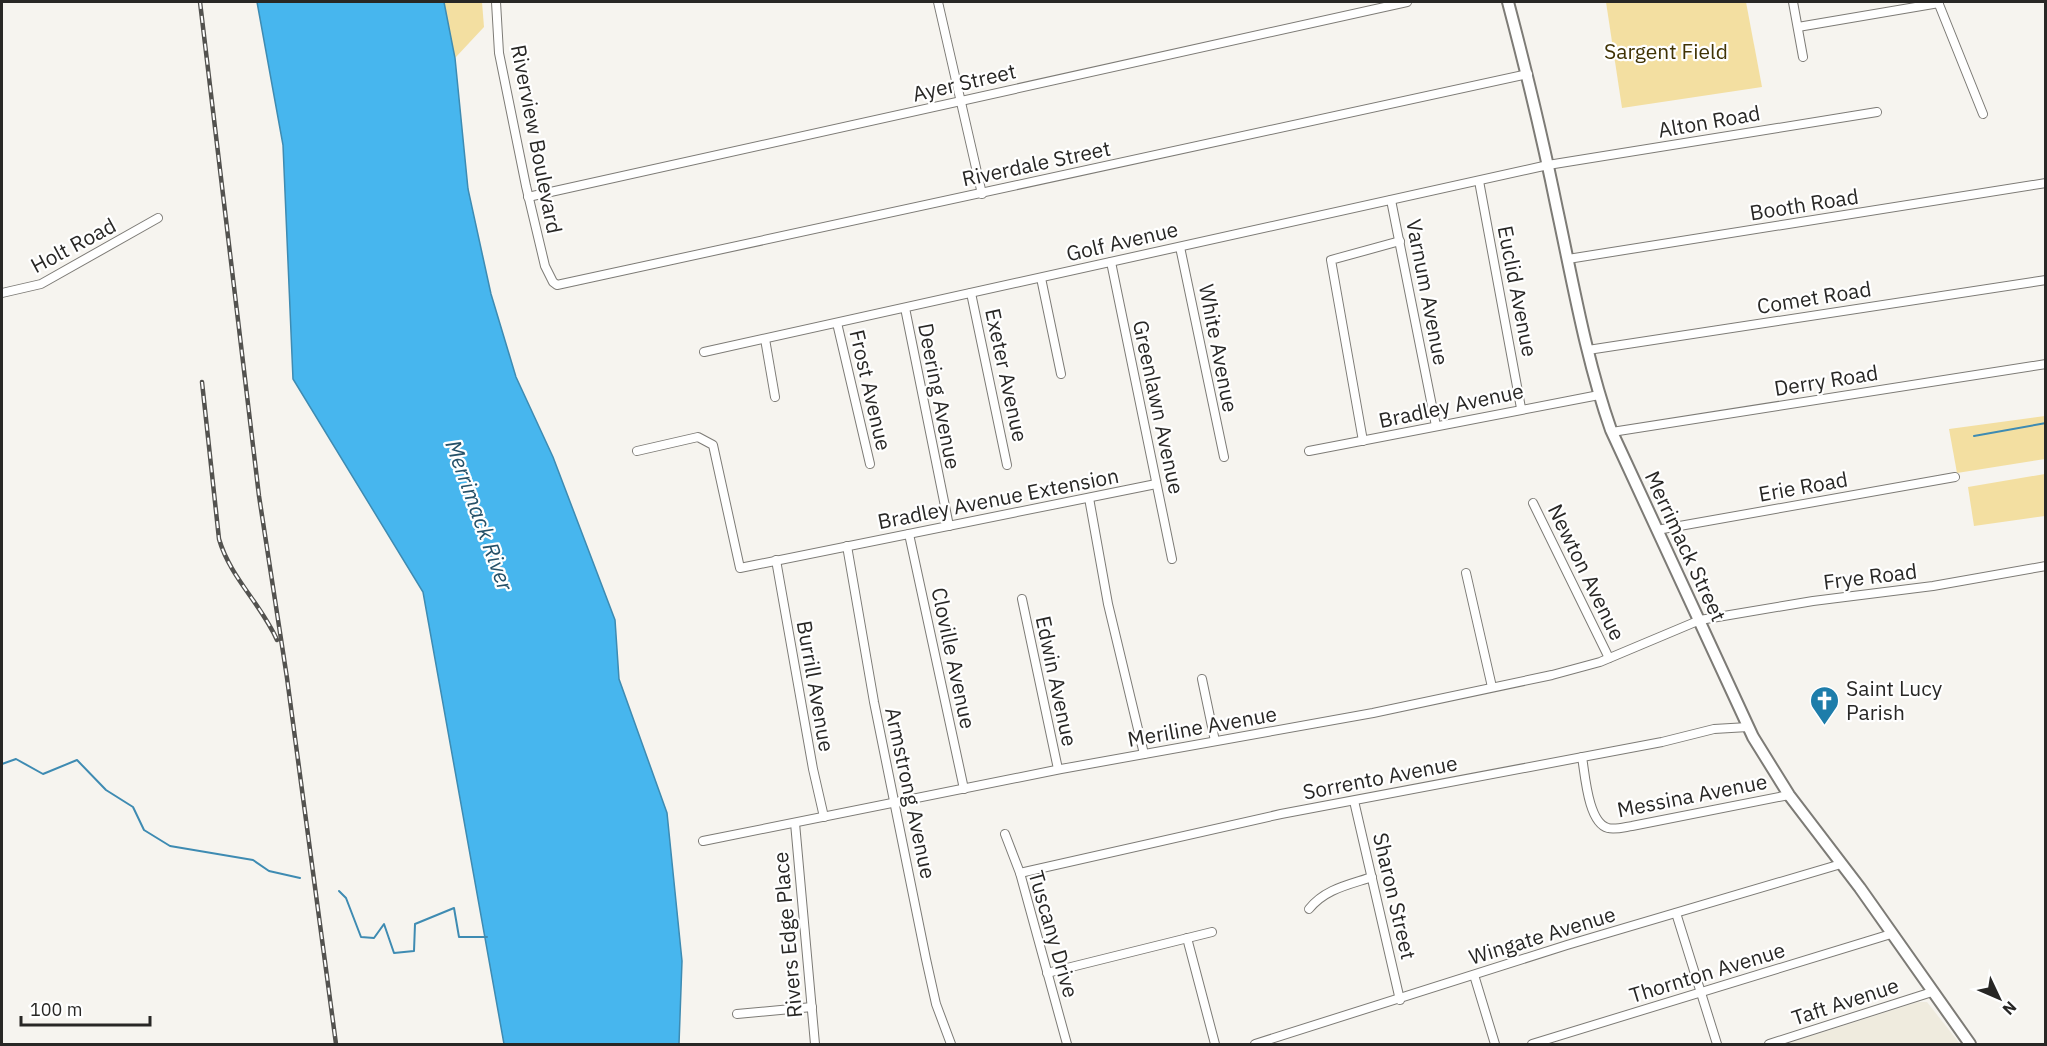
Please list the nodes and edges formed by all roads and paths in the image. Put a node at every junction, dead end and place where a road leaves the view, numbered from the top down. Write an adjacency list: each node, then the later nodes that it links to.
1 (496, 2): 17 (street, Riverview Boulevard)
2 (938, 2): 10 (street)
3 (1407, 2): 10 (street, Ayer Street)
4 (1508, 2): 9 (main road, Merrimack Street)
5 (1793, 2): 7 (street)
6 (1938, 2): 7 (street); 12 (street)
7 (1798, 27): 8 (street)
8 (1803, 57)
9 (1528, 74): 13 (main road, Merrimack Street); 16 (street, Riverdale Street)
10 (961, 101): 16 (street); 17 (street, Ayer Street)
11 (1877, 112): 13 (street, Alton Road)
12 (1983, 114)
13 (1548, 165): 14 (street, Golf Avenue); 22 (main road, Merrimack Street)
14 (1479, 181): 18 (street, Golf Avenue); 38 (street, Euclid Avenue)
15 (2046, 183): 22 (street, Booth Road)
16 (982, 194): 26 (street, Riverdale Street)
17 (528, 197): 26 (street, Riverview Boulevard)
18 (1391, 200): 20 (street, Varnum Avenue); 21 (street, Golf Avenue)
19 (158, 218): 27 (street, Holt Road)
20 (1400, 241): 39 (street, Varnum Avenue); 41 (street)
21 (1180, 247): 23 (street, Golf Avenue); 44 (street, White Avenue)
22 (1568, 259): 32 (main road, Merrimack Street)
23 (1111, 262): 24 (street, Golf Avenue); 48 (street, Greenlawn Avenue)
24 (1041, 278): 28 (street, Golf Avenue); 35 (street)
25 (2046, 280): 32 (street, Comet Road)
26 (553, 282)
27 (2, 293)
28 (971, 293): 29 (street, Golf Avenue); 46 (street, Exeter Avenue)
29 (905, 308): 30 (street, Golf Avenue); 51 (street, Deering Avenue)
30 (837, 323): 31 (street, Golf Avenue); 45 (street, Frost Avenue)
31 (765, 339): 33 (street, Golf Avenue); 37 (street)
32 (1588, 350): 36 (main road, Merrimack Street)
33 (704, 352)
34 (2046, 364): 40 (street, Derry Road)
35 (1061, 374)
36 (1599, 395): 38 (street, Bradley Avenue); 40 (main road, Merrimack Street)
37 (775, 397)
38 (1521, 408): 39 (street, Bradley Avenue)
39 (1436, 426): 41 (street, Bradley Avenue)
40 (1612, 432): 52 (main road, Merrimack Street)
41 (1363, 441): 43 (street, Bradley Avenue)
42 (637, 451): 56 (street)
43 (1309, 451)
44 (1224, 457)
45 (870, 464)
46 (1007, 465)
47 (1955, 477): 52 (street, Erie Road)
48 (1156, 484): 49 (street, Bradley Avenue Extension); 55 (street, Greenlawn Avenue)
49 (1089, 498): 51 (street, Bradley Avenue Extension); 66 (street)
50 (1533, 503): 61 (street, Newton Avenue)
51 (949, 526): 53 (street, Bradley Avenue Extension)
52 (1657, 530): 60 (main road, Merrimack Street)
53 (909, 534): 54 (street, Bradley Avenue Extension); 69 (street, Cloville Avenue)
54 (847, 546): 56 (street); 72 (street, Armstrong Avenue)
55 (1172, 559)
56 (777, 560): 73 (street, Burrill Avenue)
57 (2046, 566): 60 (street, Frye Road)
58 (1466, 573): 63 (street)
59 (1022, 599): 68 (street, Edwin Avenue)
60 (1700, 620): 61 (street, Meriline Avenue); 64 (main road, Merrimack Street)
61 (1609, 658): 63 (street, Meriline Avenue)
62 (1202, 679): 65 (street)
63 (1492, 687): 65 (street, Meriline Avenue)
64 (1748, 727): 67 (street, Sorrento Avenue); 70 (main road, Merrimack Street)
65 (1215, 741): 66 (street, Meriline Avenue)
66 (1144, 754): 68 (street, Meriline Avenue)
67 (1582, 757): 70 (street, Messina Avenue); 71 (street, Sorrento Avenue)
68 (1058, 770): 69 (street, Meriline Avenue)
69 (964, 789): 72 (street, Meriline Avenue)
70 (1789, 795): 77 (main road, Merrimack Street)
71 (1354, 801): 78 (street, Sorrento Avenue); 79 (street, Sharon Street)
72 (896, 802): 73 (street, Meriline Avenue); 94 (street, Armstrong Avenue)
73 (824, 817): 74 (street, Meriline Avenue)
74 (795, 823): 76 (street, Meriline Avenue); 90 (street, Rivers Edge Place)
75 (1005, 834): 78 (street, Tuscany Drive)
76 (703, 841)
77 (1841, 864): 81 (street, Wingate Avenue); 83 (main road, Merrimack Street)
78 (1020, 873): 85 (street, Tuscany Drive)
79 (1372, 878): 80 (street); 89 (street, Sharon Street)
80 (1309, 909)
81 (1676, 913): 86 (street, Wingate Avenue); 88 (street)
82 (1212, 932): 84 (street)
83 (1892, 934): 87 (main road, Merrimack Street); 88 (street, Thornton Avenue)
84 (1187, 938): 85 (street); 96 (street)
85 (1047, 973): 95 (street, Tuscany Drive)
86 (1474, 975): 89 (street, Wingate Avenue); 98 (street)
87 (1932, 992): 101 (street, Taft Avenue); 102 (main road, Merrimack Street)
88 (1701, 993): 99 (street, Thornton Avenue); 100 (street)
89 (1400, 1000): 92 (street, Wingate Avenue)
90 (812, 1007): 91 (street); 93 (street, Rivers Edge Place)
91 (737, 1014)
92 (1269, 1042): 97 (street, Wingate Avenue)
93 (815, 1044)
94 (951, 1044)
95 (1067, 1044)
96 (1215, 1044)
97 (1255, 1044)
98 (1495, 1044)
99 (1532, 1044)
100 (1717, 1044)
101 (1769, 1044)
102 (1970, 1044)

